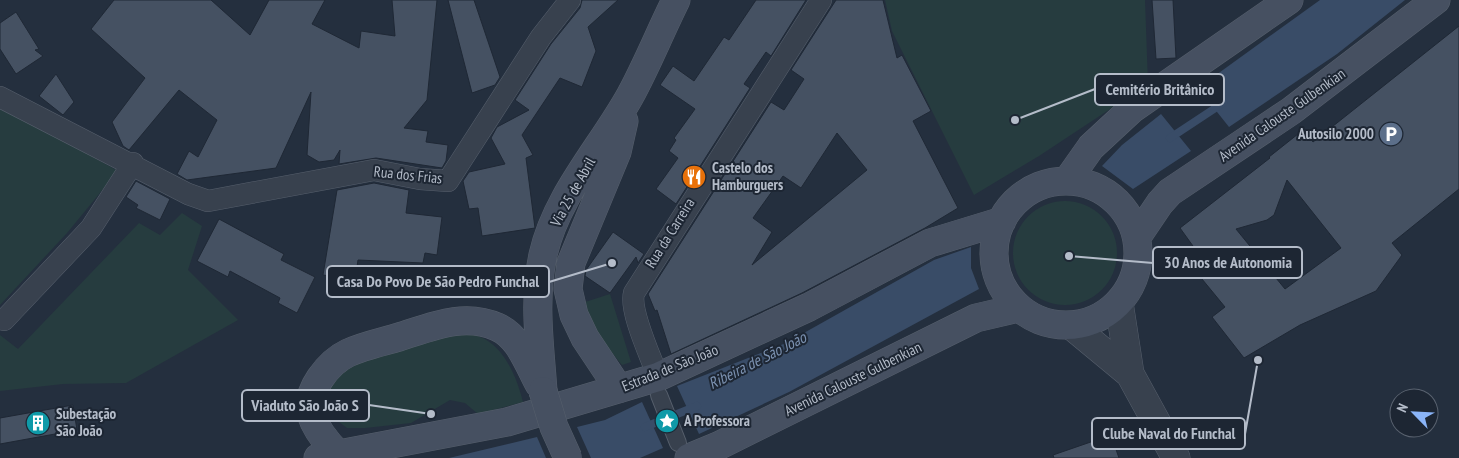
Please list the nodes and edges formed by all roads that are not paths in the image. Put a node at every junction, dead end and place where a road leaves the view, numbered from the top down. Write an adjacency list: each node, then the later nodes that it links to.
1 (570, 0): 8 (street, Rua dos Frias)
2 (676, 0): 7 (main road, Via 25 de Abril)
3 (821, 0): 17 (street, Rua da Carreira)
4 (1289, 0): 9 (main road)
5 (1436, 0): 10 (main road, Avenida Calouste Gulbenkian)
6 (0, 96): 8 (street, Rua dos Frias)
7 (630, 96): 18 (main road); 19 (main road, Via 25 de Abril)
8 (133, 163): 14 (street)
9 (1078, 177): 10 (main road); 11 (main road)
10 (1132, 225): 13 (main road)
11 (994, 229): 12 (main road); 17 (main road, Estrada de São João)
12 (1012, 300): 15 (main road); 21 (main road, Avenida Calouste Gulbenkian)
13 (1119, 303): 15 (main road); 16 (street)
14 (4, 320)
15 (1072, 326): 16 (street)
16 (1130, 374): 24 (street)
17 (658, 386): 18 (main road, Estrada de São João); 20 (street)
18 (619, 389): 22 (main road, Estrada de São João)
19 (543, 392): 22 (main road); 23 (main road, Via 25 de Abril, bridge)
20 (683, 450): 21 (main road, Avenida Calouste Gulbenkian)
21 (718, 452)
22 (328, 456)
23 (568, 458)
24 (1176, 458)

